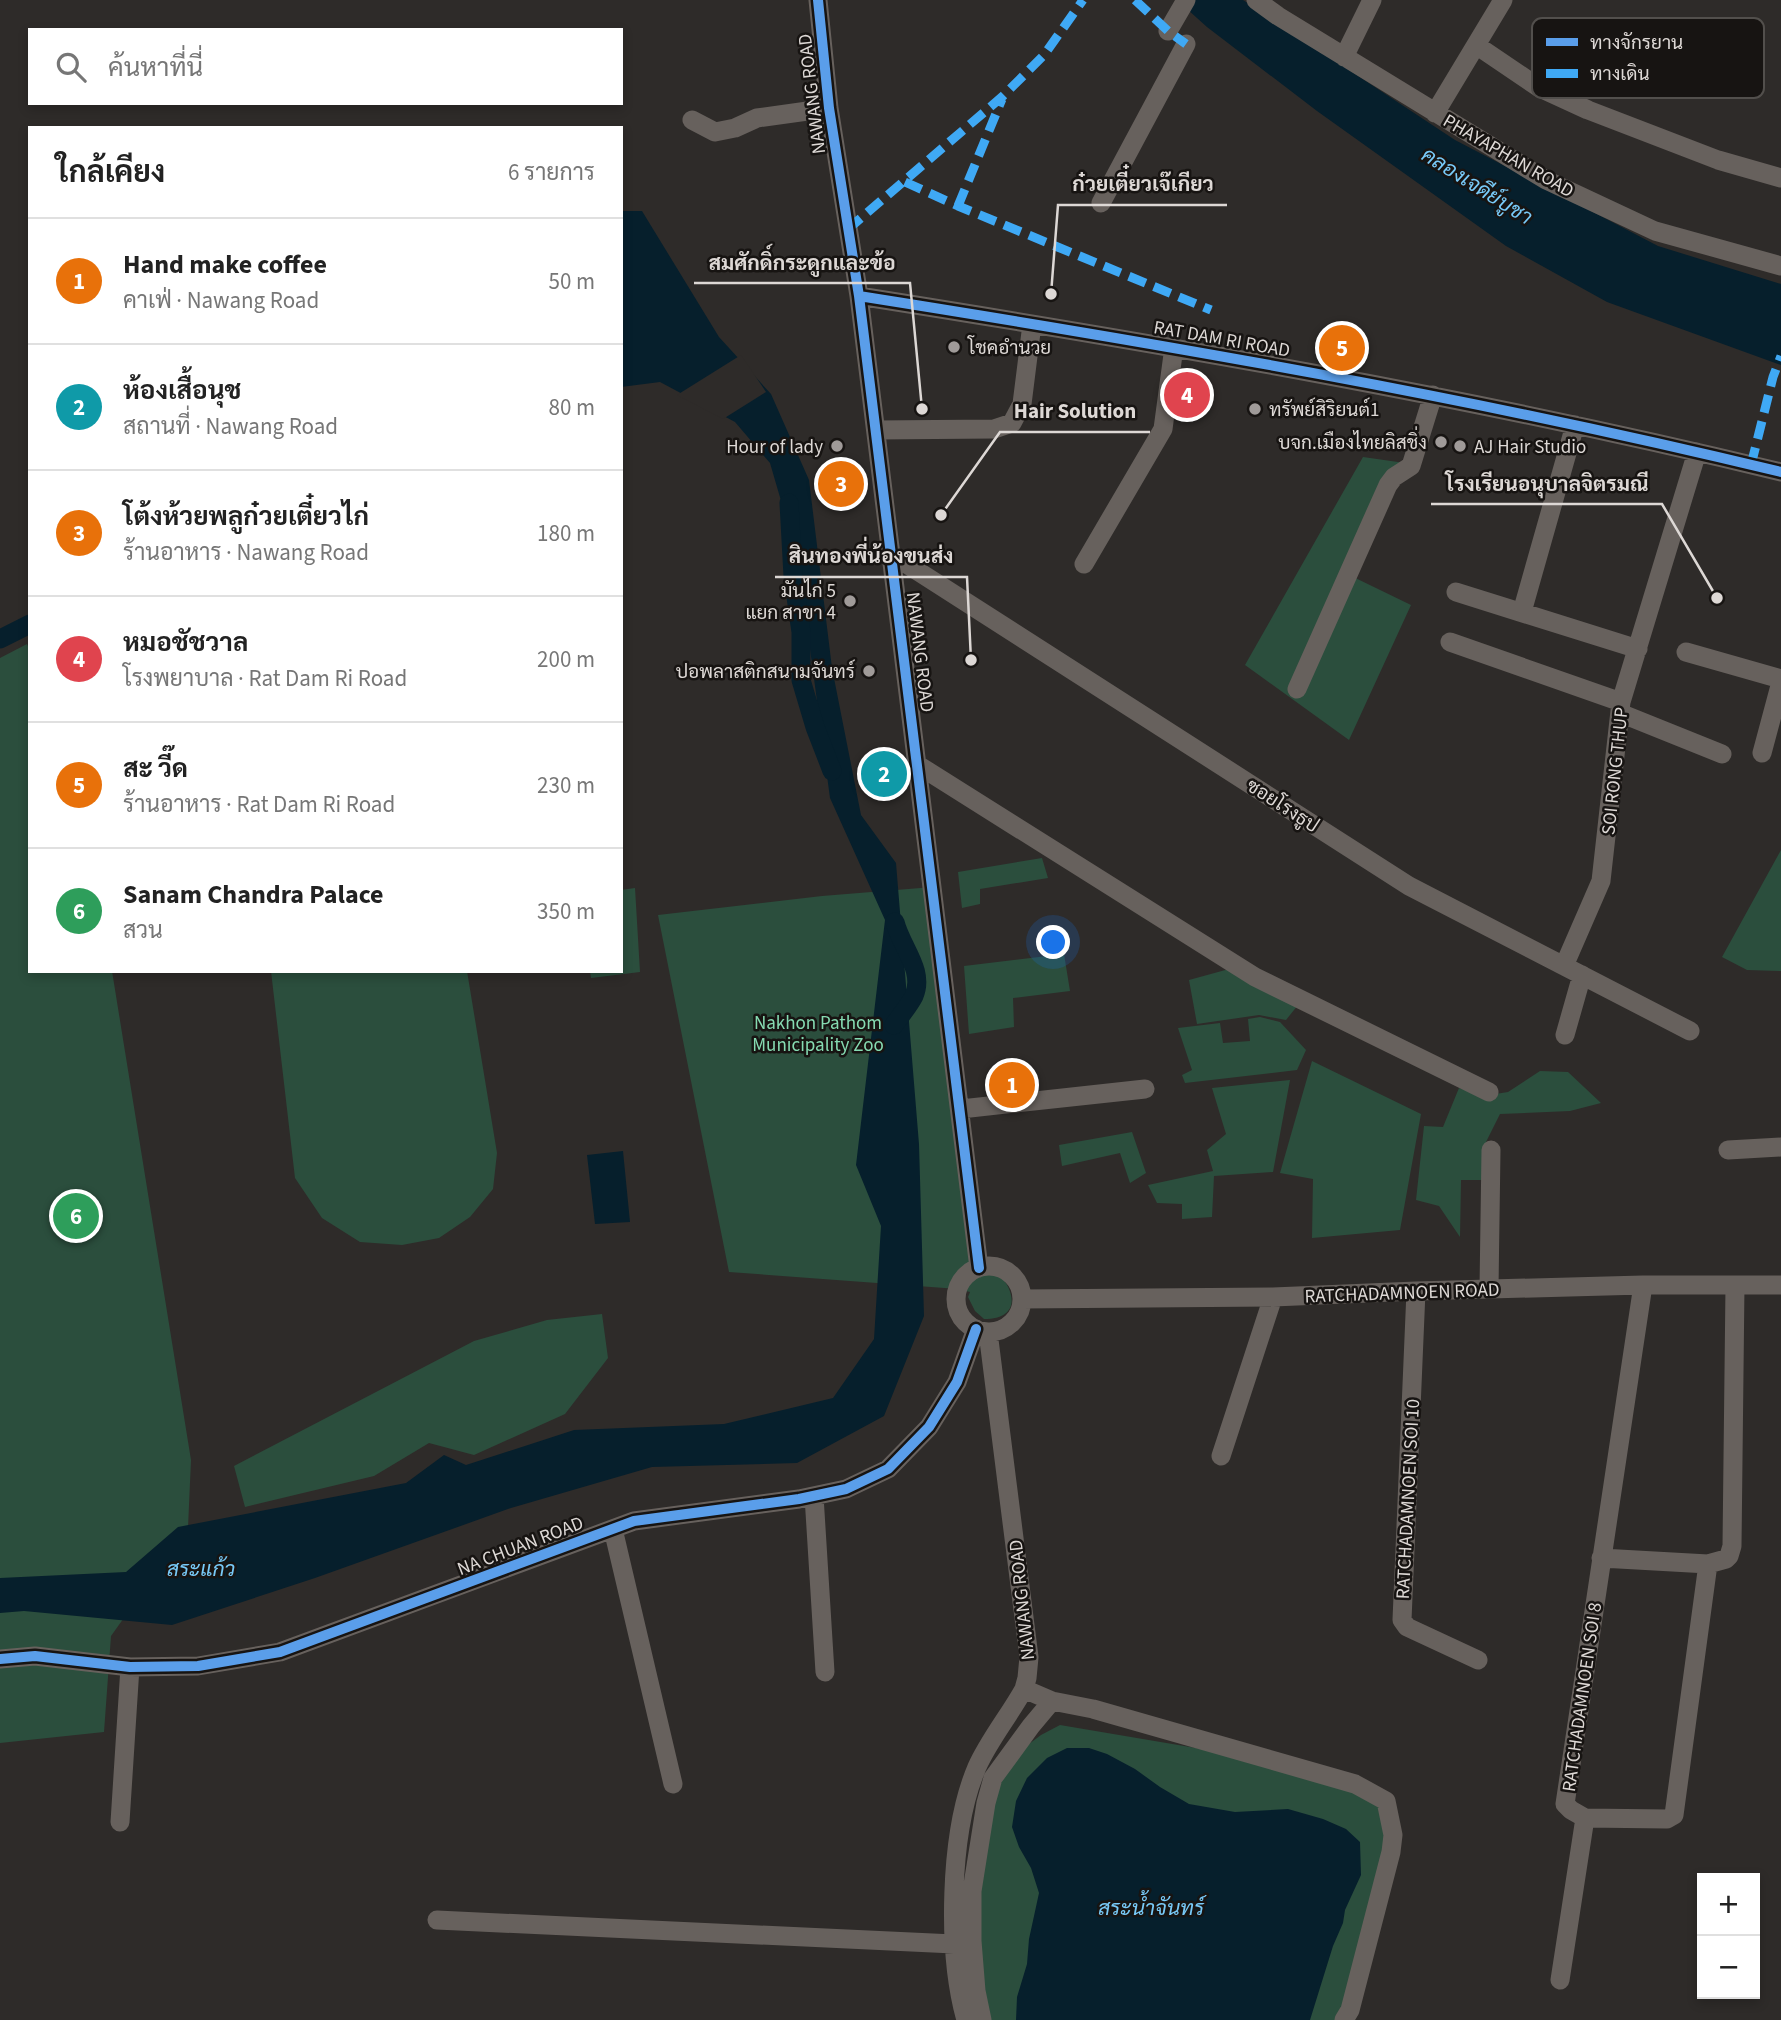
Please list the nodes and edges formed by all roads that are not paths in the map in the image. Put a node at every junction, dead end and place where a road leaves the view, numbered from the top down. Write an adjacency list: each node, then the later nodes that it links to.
1 (818, 0): 12 (street, NAWANG ROAD)
2 (1186, 0): 6 (street)
3 (1256, 0): 9 (street, PHAYAPHAN ROAD)
4 (1372, 0): 9 (street)
5 (1503, 0): 8 (street)
6 (1171, 27)
7 (1186, 44): 16 (street)
8 (1476, 45): 10 (street); 13 (street)
9 (1344, 57): 13 (street, PHAYAPHAN ROAD)
10 (1532, 83)
11 (1562, 98): 15 (street)
12 (829, 108): 14 (street); 18 (street, NAWANG ROAD)
13 (1435, 113): 17 (street, PHAYAPHAN ROAD)
14 (692, 120)
15 (1781, 178)
16 (1101, 203)
17 (1781, 266)
18 (859, 296): 19 (street, RAT DAM RI ROAD); 23 (street, NAWANG ROAD)
19 (1032, 324): 20 (street, RAT DAM RI ROAD); 23 (street)
20 (1174, 347): 21 (street, RAT DAM RI ROAD); 27 (street)
21 (1433, 395): 22 (street, RAT DAM RI ROAD); 34 (street)
22 (1575, 425): 24 (street, RAT DAM RI ROAD); 29 (street)
23 (876, 430): 26 (street, NAWANG ROAD)
24 (1697, 452): 25 (street, RAT DAM RI ROAD); 31 (street, SOI RONG THUP)
25 (1781, 472)
26 (891, 554): 38 (street, NAWANG ROAD); 39 (street, ซอยโรงธูป)
27 (1084, 564)
28 (1456, 592): 29 (street)
29 (1521, 612): 31 (street)
30 (1450, 642): 35 (street)
31 (1638, 649): 35 (street, SOI RONG THUP)
32 (1686, 652): 33 (street)
33 (1781, 681): 36 (street)
34 (1297, 689)
35 (1620, 707): 37 (street); 39 (street, SOI RONG THUP)
36 (1762, 753)
37 (1722, 754)
38 (918, 765): 44 (street); 45 (street, NAWANG ROAD)
39 (1564, 966): 40 (street, ซอยโรงธูป)
40 (1582, 975): 41 (street, ซอยโรงธูป); 42 (street)
41 (1690, 1031)
42 (1565, 1035)
43 (1145, 1089): 45 (street)
44 (1489, 1092)
45 (961, 1109): 49 (street, NAWANG ROAD)
46 (1781, 1147): 48 (street)
47 (1491, 1150): 53 (street)
48 (1728, 1150)
49 (979, 1268): 56 (street); 57 (street, NAWANG ROAD)
50 (1643, 1285): 51 (street, RATCHADAMNOEN ROAD); 53 (street, RATCHADAMNOEN ROAD); 61 (street, RATCHADAMNOEN SOI 8)
51 (1735, 1285): 52 (street, RATCHADAMNOEN ROAD); 62 (street)
52 (1781, 1285)
53 (1489, 1289): 54 (street, RATCHADAMNOEN ROAD)
54 (1416, 1291): 55 (street, RATCHADAMNOEN ROAD); 64 (street, RATCHADAMNOEN SOI 10)
55 (1273, 1297): 56 (street, RATCHADAMNOEN ROAD); 58 (street)
56 (1022, 1299): 57 (street)
57 (982, 1330): 59 (street, NA CHUAN ROAD); 67 (street, NAWANG ROAD)
58 (1221, 1457)
59 (814, 1496): 60 (street, NA CHUAN ROAD); 66 (street)
60 (613, 1529): 65 (street, NA CHUAN ROAD); 69 (street)
61 (1601, 1558): 62 (street); 70 (street, RATCHADAMNOEN SOI 8)
62 (1708, 1564): 70 (street, RATCHADAMNOEN SOI 8)
63 (0, 1659): 65 (street, NA CHUAN ROAD)
64 (1478, 1660)
65 (130, 1667): 71 (street)
66 (825, 1672)
67 (1024, 1689): 68 (street); 73 (street, NAWANG ROAD)
68 (1052, 1701): 76 (street); 77 (street)
69 (673, 1784)
70 (1585, 1818): 74 (street)
71 (120, 1822)
72 (438, 1920): 73 (street)
73 (954, 1944): 75 (street, NAWANG ROAD)
74 (1560, 1980)
75 (966, 2020)
76 (982, 2020)
77 (1344, 2020)

